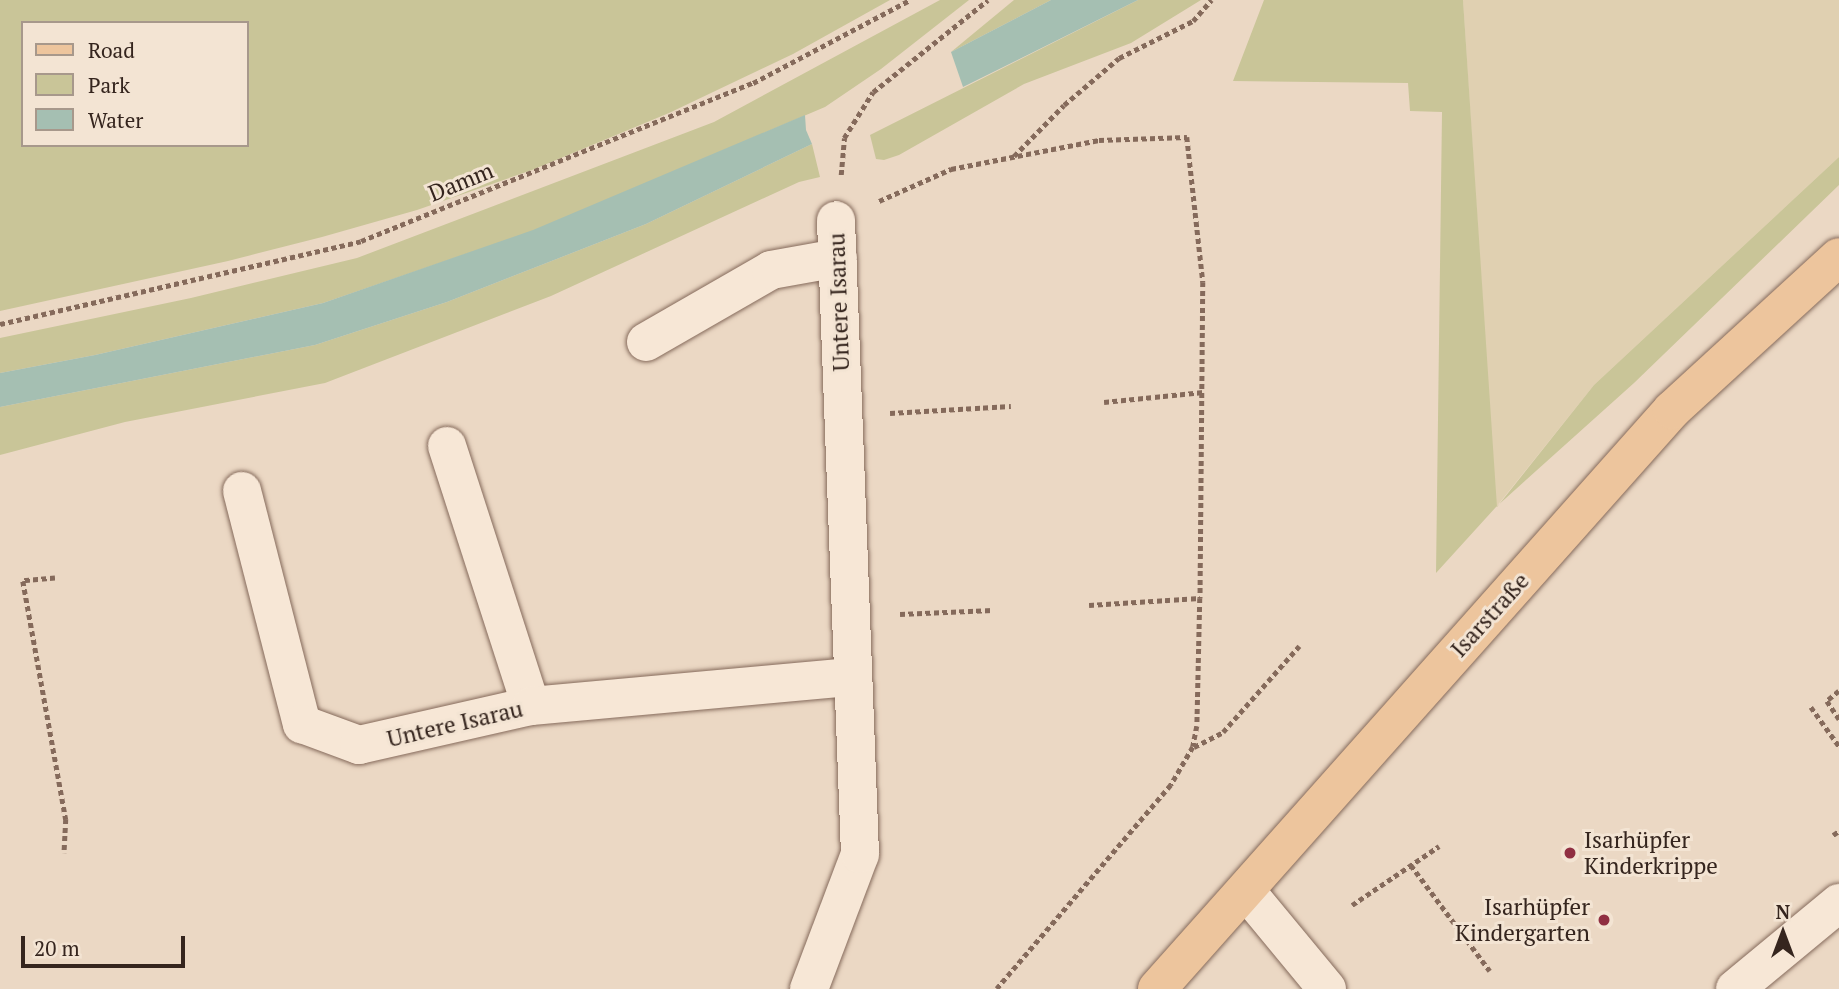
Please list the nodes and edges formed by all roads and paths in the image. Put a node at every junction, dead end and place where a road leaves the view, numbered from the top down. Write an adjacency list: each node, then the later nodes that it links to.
1 (910, 0): 8 (path, Damm)
2 (988, 0): 5 (path)
3 (1211, 0): 4 (path)
4 (1012, 158): 5 (path); 10 (path)
5 (836, 220): 7 (street, Untere Isarau)
6 (1839, 257): 34 (main road, Isarstraße)
7 (838, 258): 9 (street); 13 (street, Untere Isarau)
8 (0, 324)
9 (646, 342)
10 (1203, 392): 11 (path); 17 (path)
11 (1104, 402)
12 (1011, 406): 13 (path)
13 (843, 415): 20 (street, Untere Isarau)
14 (447, 446): 24 (street)
15 (242, 491): 24 (street, Untere Isarau)
16 (55, 578): 32 (path)
17 (1200, 598): 18 (path); 28 (path)
18 (1089, 605)
19 (993, 610): 20 (path)
20 (850, 616): 22 (street, Untere Isarau)
21 (1299, 646): 28 (path)
22 (852, 677): 24 (street, Untere Isarau); 38 (street, Untere Isarau)
23 (1839, 691): 26 (path)
24 (531, 706)
25 (1811, 707): 27 (path)
26 (1839, 719)
27 (1839, 746)
28 (1193, 747): 39 (path)
29 (1839, 831): 30 (path)
30 (1833, 835)
31 (1439, 845): 33 (path)
32 (64, 853)
33 (1411, 865): 36 (path); 37 (path)
34 (1246, 891): 40 (main road, Isarstraße); 41 (street)
35 (1839, 903): 42 (street)
36 (1352, 905)
37 (1490, 971)
38 (809, 989)
39 (997, 989)
40 (1157, 989)
41 (1327, 989)
42 (1735, 989)

